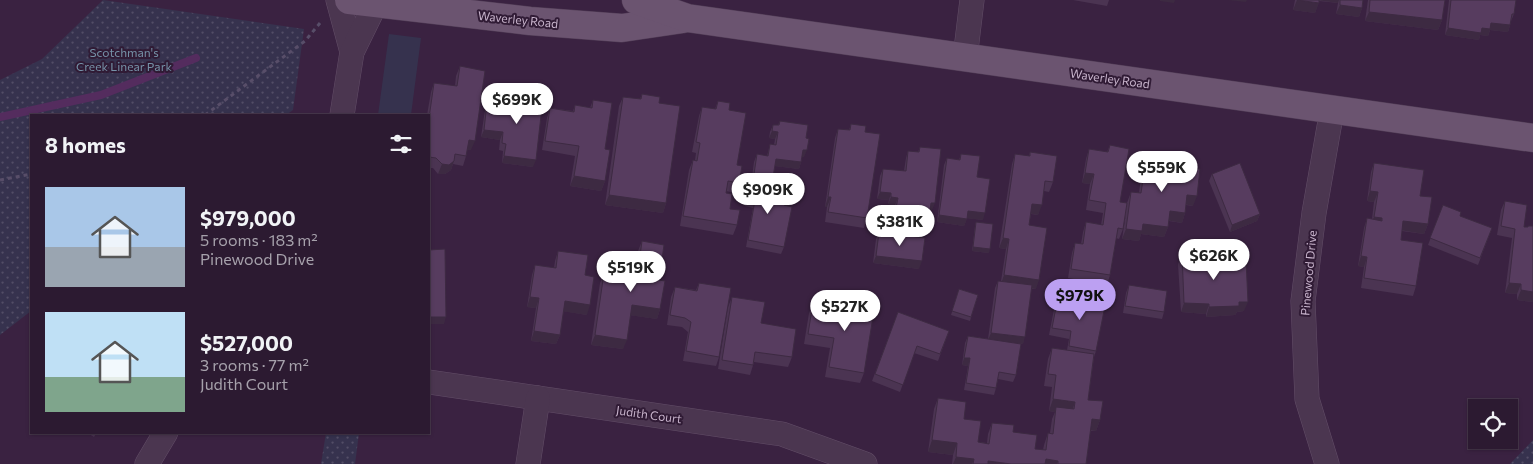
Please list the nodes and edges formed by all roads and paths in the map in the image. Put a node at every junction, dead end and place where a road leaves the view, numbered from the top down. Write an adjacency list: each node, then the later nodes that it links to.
1 (338, 0): 8 (street)
2 (349, 0): 5 (main road, Waverley Road)
3 (636, 0): 6 (main road, Waverley Road)
4 (972, 0): 9 (street)
5 (376, 3): 6 (main road, Waverley Road); 8 (street)
6 (687, 18): 9 (main road, Waverley Road)
7 (305, 40): 11 (path)
8 (352, 52): 12 (street)
9 (965, 58): 10 (main road, Waverley Road)
10 (1332, 110): 13 (main road, Waverley Road); 22 (street, Pinewood Drive)
11 (206, 114)
12 (342, 114)
13 (1533, 138)
14 (30, 174): 15 (path)
15 (0, 180)
16 (430, 382): 17 (street, Judith Court)
17 (538, 398): 20 (street); 21 (street, Judith Court)
18 (165, 434): 19 (street)
19 (147, 464)
20 (528, 464)
21 (865, 464)
22 (1327, 464)

